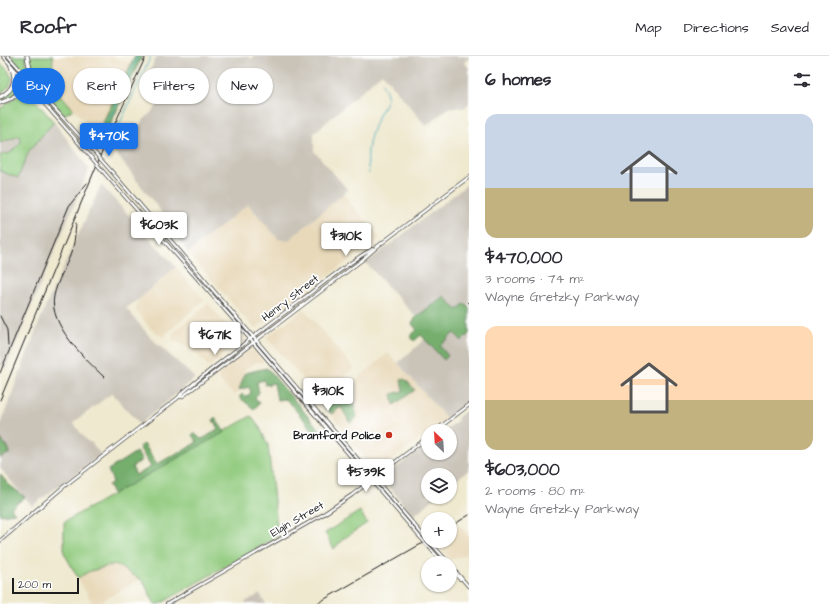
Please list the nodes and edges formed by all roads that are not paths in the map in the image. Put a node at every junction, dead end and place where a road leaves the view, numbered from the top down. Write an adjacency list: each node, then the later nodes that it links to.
1 (3, 56): 4 (main road)
2 (8, 56): 5 (main road)
3 (27, 56): 6 (highway)
4 (11, 66): 7 (highway)
5 (17, 68)
6 (30, 68)
7 (0, 96)
8 (12, 98): 9 (highway)
9 (0, 103)
10 (47, 104): 15 (main road, bridge)
11 (50, 104): 14 (main road, bridge)
12 (469, 177): 13 (main road, Henry Street)
13 (378, 246): 14 (main road, Henry Street); 16 (main road, Henry Street)
14 (254, 336): 15 (main road, Henry Street); 16 (main road)
15 (249, 339): 17 (main road); 18 (main road, Henry Street)
16 (257, 340): 17 (main road, Henry Street); 22 (main road)
17 (252, 344): 18 (main road, Henry Street); 23 (main road)
18 (179, 397): 25 (main road, Henry Street)
19 (469, 405): 20 (main road)
20 (444, 424)
21 (421, 442): 22 (main road, Elgin Street)
22 (374, 478): 23 (main road, Elgin Street); 24 (main road, bridge)
23 (371, 480): 27 (main road, bridge); 33 (main road, Elgin Street)
24 (421, 533)
25 (0, 541)
26 (435, 548): 28 (main road)
27 (436, 556)
28 (442, 556)
29 (457, 574): 31 (main road)
30 (457, 576): 31 (main road)
31 (462, 580): 32 (main road)
32 (469, 587)
33 (167, 604)

